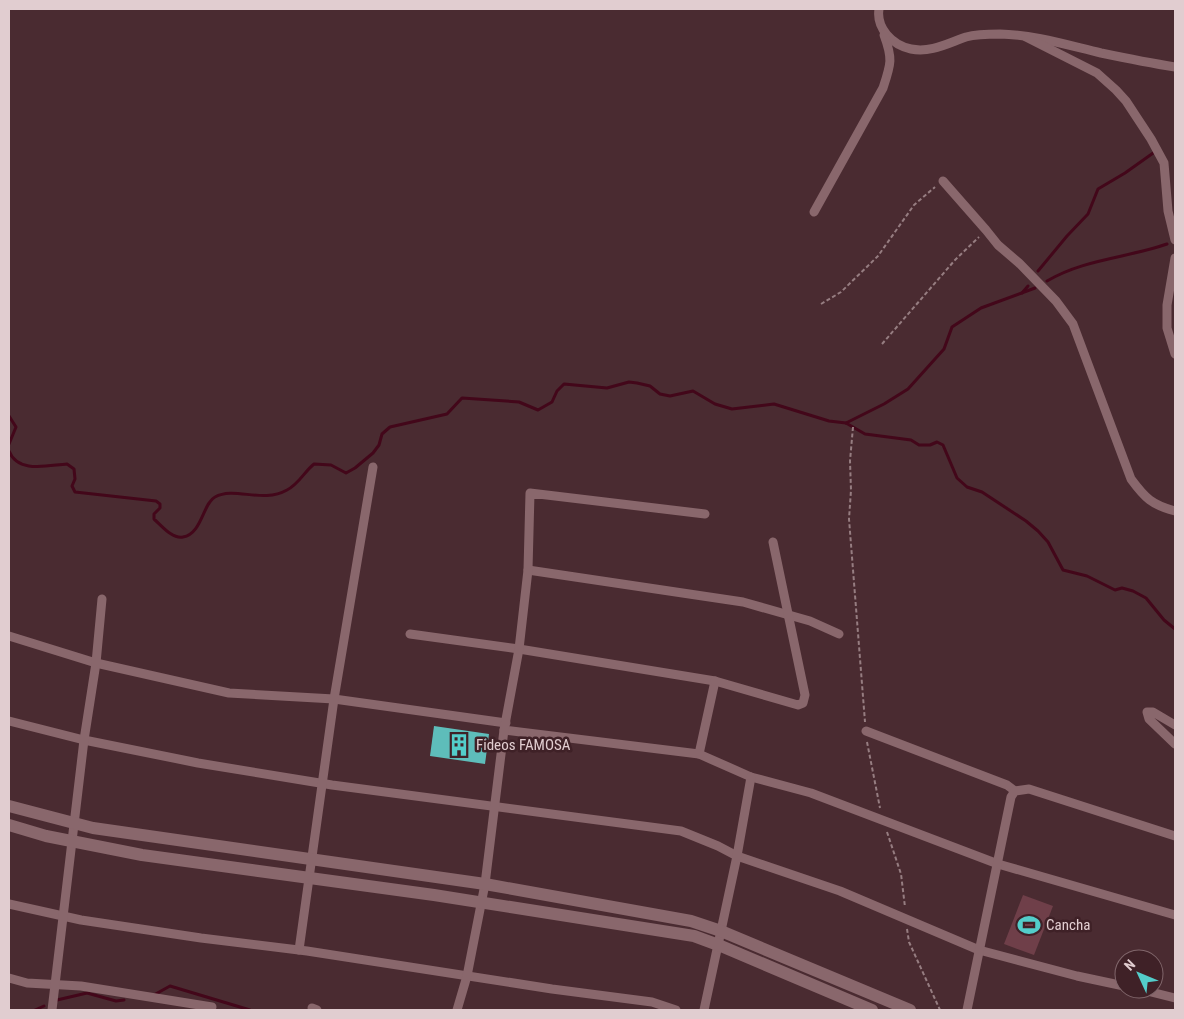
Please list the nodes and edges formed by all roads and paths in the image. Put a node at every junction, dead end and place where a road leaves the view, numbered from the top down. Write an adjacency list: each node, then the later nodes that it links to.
1 (879, 9): 2 (street)
2 (882, 30): 3 (street); 6 (street)
3 (1024, 36): 4 (street); 8 (street)
4 (1175, 68)
5 (943, 181): 7 (street); 10 (path)
6 (814, 212)
7 (986, 230): 11 (path); 15 (street)
8 (1175, 240)
9 (1175, 258): 12 (street)
10 (821, 304)
11 (882, 344)
12 (1175, 354)
13 (853, 427): 31 (path)
14 (373, 467): 27 (street)
15 (1175, 511)
16 (705, 514): 18 (street)
17 (773, 542): 20 (street)
18 (528, 570): 20 (street); 24 (street)
19 (102, 599): 25 (street)
20 (789, 615): 22 (street); 26 (street)
21 (410, 634): 24 (street)
22 (839, 634)
23 (9, 636): 25 (street)
24 (518, 649): 26 (street); 30 (street)
25 (96, 663): 27 (street); 32 (street)
26 (715, 681): 34 (street)
27 (334, 698): 30 (street); 36 (street)
28 (9, 721): 32 (street)
29 (1175, 725): 33 (street)
30 (505, 726): 34 (street); 39 (street)
31 (866, 731): 37 (street); 40 (path)
32 (84, 740): 36 (street); 41 (street)
33 (1175, 744)
34 (699, 754): 35 (street)
35 (751, 777): 40 (street); 45 (street)
36 (322, 784): 39 (street); 46 (street)
37 (1015, 791): 43 (street); 47 (street)
38 (9, 806): 41 (main road)
39 (495, 807): 45 (street); 49 (street)
40 (884, 820): 47 (street); 54 (path)
41 (75, 824): 44 (street); 46 (main road)
42 (9, 825): 44 (main road)
43 (1175, 836)
44 (73, 841): 48 (main road); 53 (street)
45 (737, 856): 54 (street); 55 (street)
46 (312, 859): 48 (street); 49 (main road)
47 (998, 864): 52 (street); 58 (street)
48 (309, 878): 50 (main road); 57 (street)
49 (485, 884): 50 (street); 55 (main road)
50 (482, 902): 56 (main road); 59 (street)
51 (9, 904): 53 (street)
52 (1175, 914)
53 (63, 916): 57 (street); 62 (street)
54 (906, 919): 58 (street); 70 (path)
55 (721, 931): 56 (street); 69 (main road)
56 (718, 944): 67 (street); 68 (main road)
57 (299, 950): 59 (street)
58 (980, 950): 61 (street); 71 (street)
59 (467, 976): 65 (street); 66 (street)
60 (9, 978): 62 (street)
61 (1114, 984)
62 (56, 985): 63 (street); 64 (street)
63 (212, 1007)
64 (52, 1010)
65 (457, 1010)
66 (676, 1010)
67 (704, 1010)
68 (872, 1010)
69 (910, 1010)
70 (940, 1010)
71 (967, 1010)

